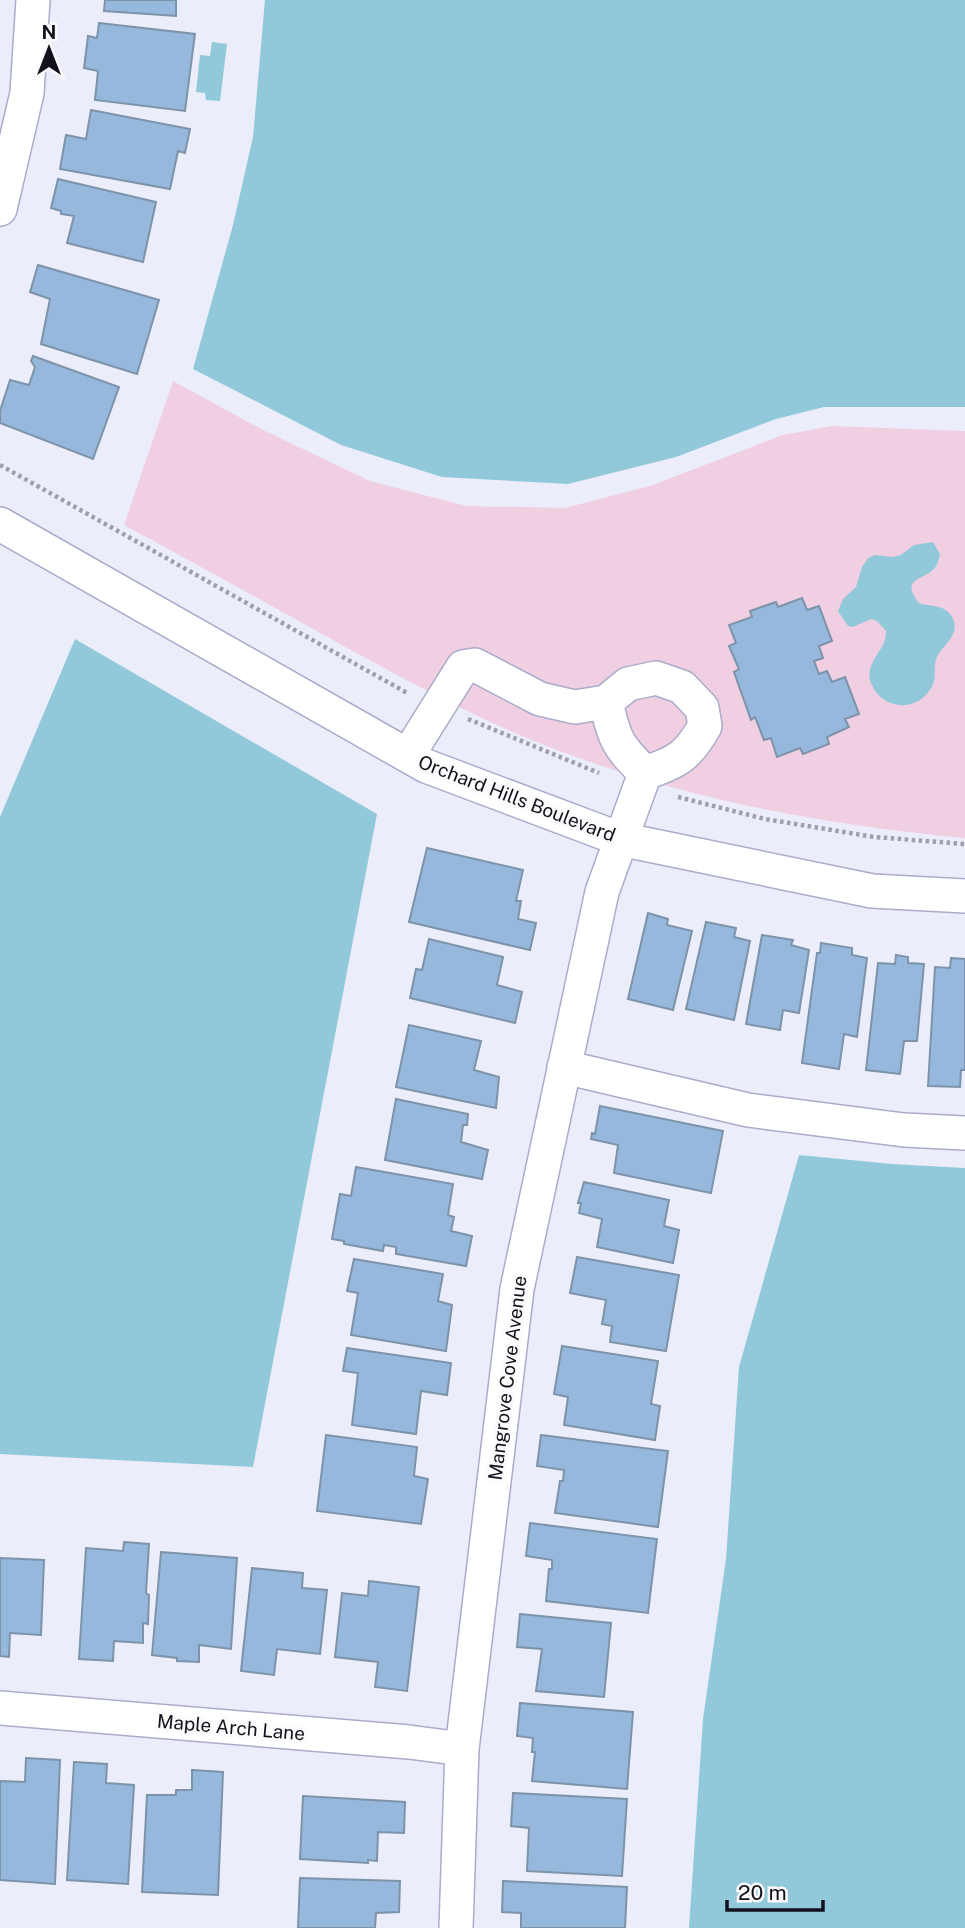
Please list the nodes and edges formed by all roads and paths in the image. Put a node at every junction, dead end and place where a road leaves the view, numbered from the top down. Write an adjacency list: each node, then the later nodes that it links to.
1 (33, 0): 2 (street)
2 (13, 90): 3 (street)
3 (0, 209)
4 (0, 524): 6 (street, Orchard Hills Boulevard)
5 (607, 702): 6 (street); 7 (street); 7 (street)
6 (408, 755): 8 (street, Orchard Hills Boulevard)
7 (645, 773): 8 (street, Mangrove Cove Avenue)
8 (620, 839): 9 (street, Orchard Hills Boulevard); 10 (street, Mangrove Cove Avenue)
9 (965, 896)
10 (564, 1066): 11 (street); 13 (street, Mangrove Cove Avenue)
11 (965, 1133)
12 (0, 1708): 13 (street, Maple Arch Lane)
13 (462, 1749): 14 (street, Mangrove Cove Avenue)
14 (456, 1928)

